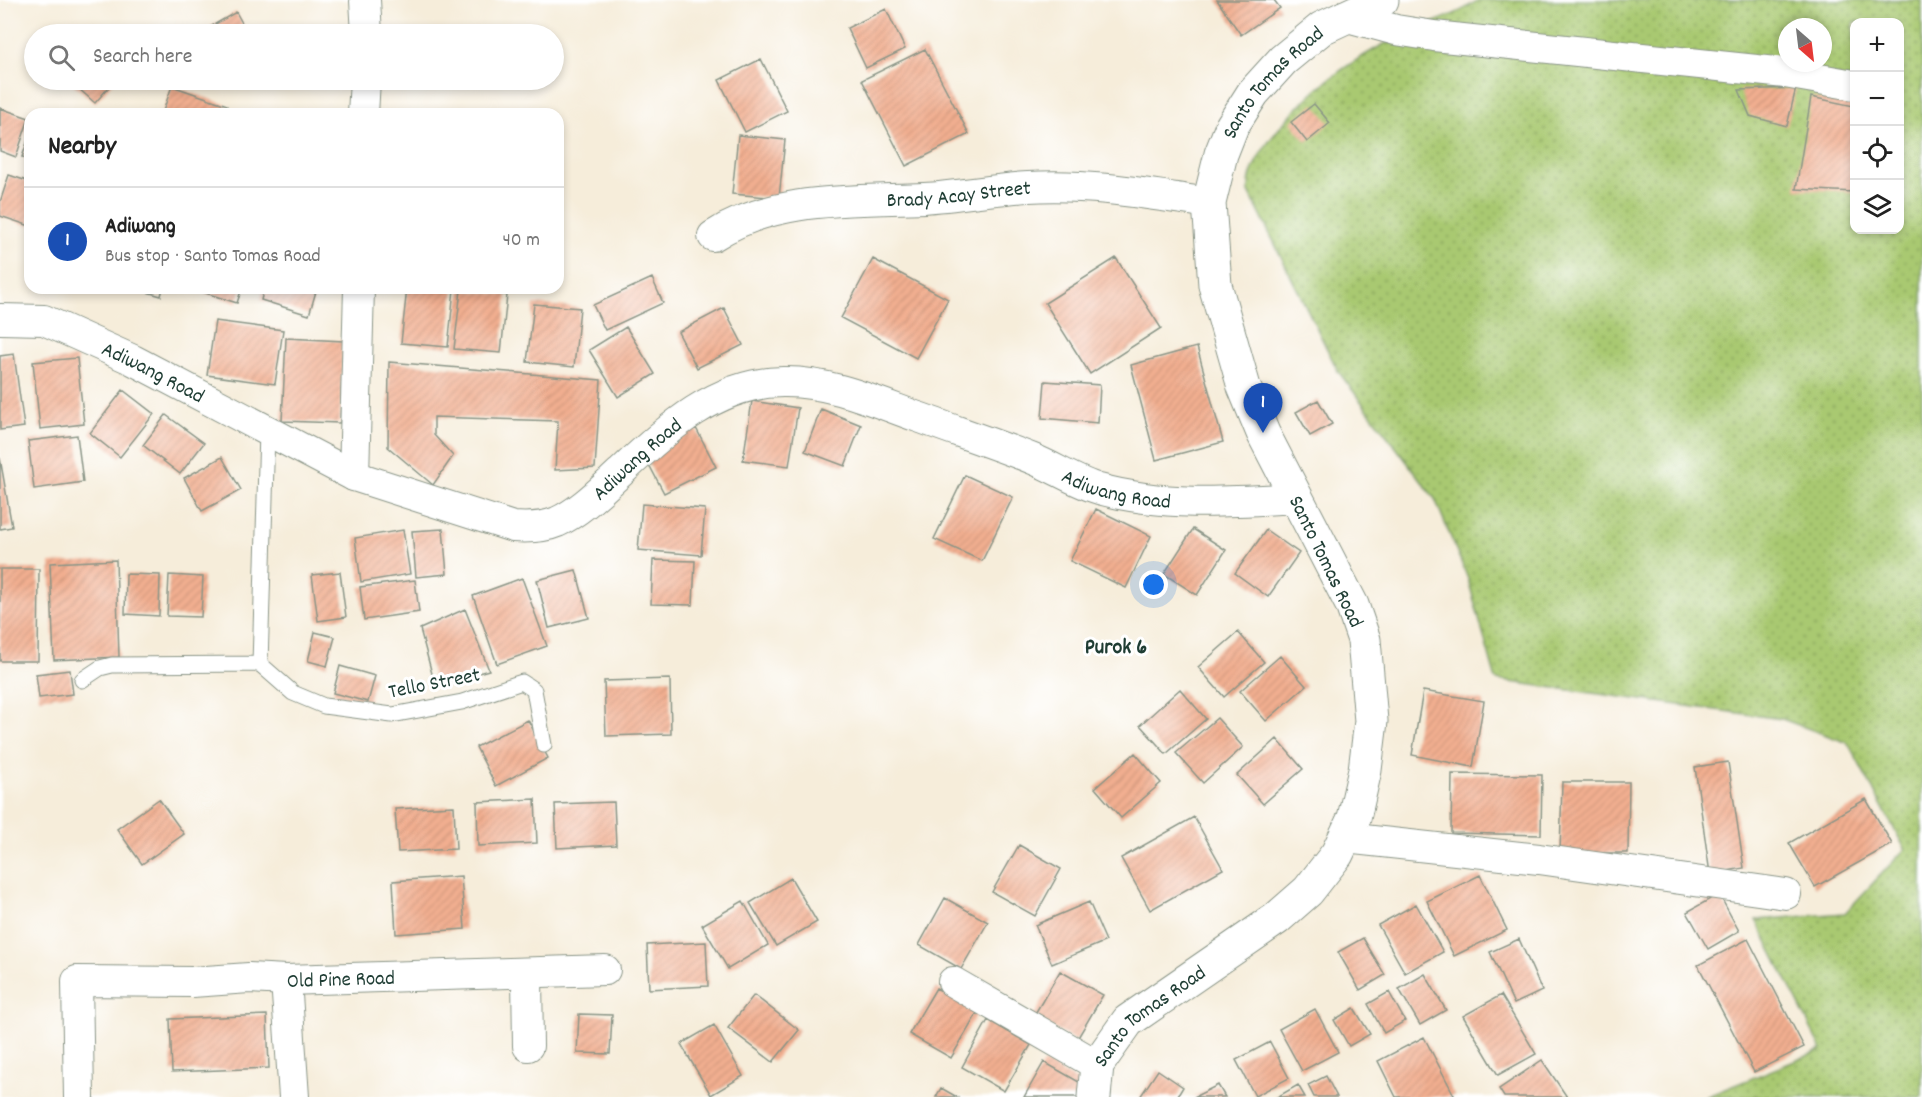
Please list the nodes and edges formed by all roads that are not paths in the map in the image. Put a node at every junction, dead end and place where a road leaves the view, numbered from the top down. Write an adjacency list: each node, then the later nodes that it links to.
1 (365, 0): 4 (street)
2 (1382, 0): 3 (street, Santo Tomas Road)
3 (1344, 16): 5 (street); 8 (street, Santo Tomas Road)
4 (366, 24)
5 (1850, 84)
6 (364, 90): 7 (street)
7 (363, 108)
8 (1209, 203): 9 (street, Brady Acay Street); 14 (street, Santo Tomas Road)
9 (713, 236)
10 (358, 294): 13 (street)
11 (0, 319): 12 (street, Adiwang Road)
12 (267, 432): 13 (street, Adiwang Road); 15 (lane)
13 (354, 476): 14 (street, Adiwang Road)
14 (1297, 498): 18 (street, Santo Tomas Road)
15 (260, 664): 16 (lane); 17 (lane, Tello Street)
16 (82, 680)
17 (544, 745)
18 (1345, 838): 19 (street); 25 (street, Santo Tomas Road)
19 (1786, 894)
20 (605, 970): 21 (street, Old Pine Road)
21 (527, 975): 22 (street, Old Pine Road); 24 (street)
22 (286, 980): 26 (street, Old Pine Road); 27 (street)
23 (953, 982): 25 (street)
24 (528, 1046)
25 (1096, 1081)
26 (79, 1097)
27 (294, 1097)

